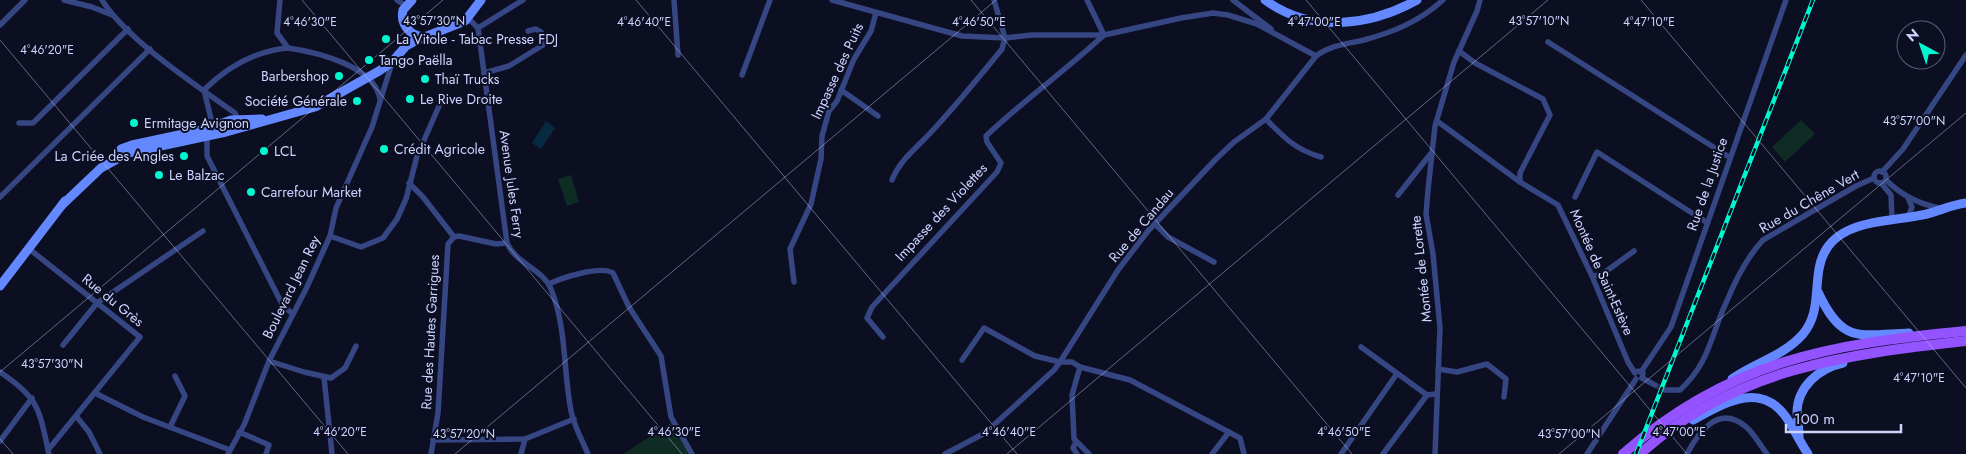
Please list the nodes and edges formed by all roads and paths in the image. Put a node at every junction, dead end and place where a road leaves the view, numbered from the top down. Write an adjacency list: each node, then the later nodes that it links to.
1 (25, 0): 24 (street)
2 (64, 0): 22 (street)
3 (102, 0): 22 (street)
4 (280, 0): 35 (street)
5 (397, 0): 19 (street)
6 (481, 0): 20 (main road)
7 (522, 0): 25 (street)
8 (674, 0): 38 (street)
9 (770, 0): 43 (street)
10 (832, 0): 21 (street)
11 (994, 0): 32 (street)
12 (1087, 0): 29 (street)
13 (1233, 0): 30 (street)
14 (1265, 0): 15 (main road)
15 (1417, 0)
16 (1443, 0): 40 (street)
17 (1480, 0): 37 (street, Montée de Lorette)
18 (1786, 0): 60 (street, Rue de la Justice)
19 (409, 3): 27 (main road)
20 (473, 4): 23 (main road)
21 (876, 13): 32 (street); 46 (street, Impasse des Puits)
22 (112, 15): 26 (street)
23 (468, 18): 25 (street); 31 (main road)
24 (0, 25)
25 (478, 28): 42 (street, Avenue Jules Ferry)
26 (128, 29): 36 (street); 54 (street)
27 (407, 30): 31 (main road); 34 (main road)
28 (528, 31): 42 (street)
29 (1104, 35): 30 (street); 32 (street); 93 (street, Impasse des Violettes)
30 (1278, 36): 40 (street)
31 (422, 37): 34 (main road)
32 (1005, 38): 63 (street)
33 (1548, 42): 60 (street)
34 (406, 46): 41 (main road)
35 (288, 48): 44 (street); 45 (street)
36 (150, 49): 45 (street); 68 (street)
37 (1459, 51): 53 (street, Montée de Lorette); 64 (street)
38 (678, 55)
39 (1966, 55): 61 (street)
40 (1316, 56): 51 (street, Rue de Candau)
41 (392, 62): 44 (main road); 48 (street, Boulevard Jean Rey)
42 (484, 73): 81 (street, Avenue Jules Ferry)
43 (742, 75)
44 (369, 77): 48 (street); 50 (main road)
45 (204, 90): 52 (street); 55 (street)
46 (842, 90): 49 (street); 86 (street, Impasse des Puits)
47 (442, 97): 66 (street)
48 (380, 101): 79 (street, Boulevard Jean Rey)
49 (878, 116)
50 (269, 119): 52 (main road); 56 (main road)
51 (1266, 119): 59 (street); 77 (street, Rue de Candau)
52 (238, 120): 55 (main road); 56 (street)
53 (1437, 121): 58 (street, Montée de Lorette); 64 (street, Montée de Saint-Estève)
54 (19, 123)
55 (212, 127): 57 (street); 72 (main road)
56 (234, 130): 57 (main road)
57 (206, 137): 72 (main road); 91 (street)
58 (1432, 152): 67 (street); 101 (street, Montée de Lorette)
59 (1321, 157)
60 (1729, 157): 76 (street, Rue de la Justice)
61 (1882, 172): 62 (street); 65 (street)
62 (1874, 178): 65 (street); 109 (street, Rue du Chêne Vert)
63 (892, 180)
64 (1520, 182): 85 (street, Montée de Saint-Estève)
65 (1883, 182): 70 (street); 75 (street)
66 (409, 184): 79 (street); 80 (street)
67 (1398, 195)
68 (0, 197)
69 (1575, 197): 76 (street)
70 (1908, 198): 73 (street); 74 (street)
71 (1965, 203): 73 (main road)
72 (62, 204): 82 (main road)
73 (1944, 209): 74 (main road)
74 (1908, 217): 75 (main road)
75 (1892, 219): 89 (main road)
76 (1706, 222): 104 (street, Rue de la Justice)
77 (1156, 225): 84 (street); 99 (street, Rue de Candau)
78 (203, 231): 90 (street)
79 (330, 236): 91 (street, Boulevard Jean Rey)
80 (454, 237): 81 (street); 123 (street, Rue des Hautes Garrigues)
81 (507, 243): 87 (street, Avenue Jules Ferry)
82 (28, 248): 88 (main road); 90 (street, Rue du Grès)
83 (1634, 252): 85 (street)
84 (1214, 262)
85 (1592, 276): 104 (street, Montée de Saint-Estève)
86 (794, 282)
87 (549, 284): 116 (street); 134 (street)
88 (0, 286)
89 (1818, 292): 92 (main road); 108 (main road)
90 (97, 303): 94 (street); 110 (street, Rue du Grès)
91 (293, 314): 98 (street, Boulevard Jean Rey)
92 (1963, 336): 108 (main road); 120 (main road); 122 (main road)
93 (883, 337)
94 (62, 345)
95 (356, 346): 106 (street)
96 (1362, 347): 103 (street)
97 (962, 360): 99 (street)
98 (269, 361): 106 (street); 118 (street, Boulevard Jean Rey)
99 (1060, 362): 100 (street); 135 (street, Rue de Candau)
100 (1080, 366): 119 (street); 125 (street)
101 (1438, 370): 111 (street, Montée de Lorette); 113 (street)
102 (0, 372): 114 (street)
103 (1396, 375): 112 (street); 140 (street)
104 (1639, 375): 107 (street); 143 (street, Rue de la Justice)
105 (176, 376): 117 (street)
106 (324, 377): 130 (street)
107 (1655, 385)
108 (1724, 385): 144 (main road)
109 (1665, 390)
110 (95, 393): 115 (street, Rue du Grès); 117 (street)
111 (1436, 394): 112 (street); 142 (street, Montée de Lorette)
112 (1427, 395): 141 (street)
113 (1504, 397)
114 (32, 398): 124 (street); 126 (street)
115 (76, 416): 126 (street, Rue du Grès); 128 (street)
116 (574, 420): 121 (street); 133 (street)
117 (170, 427): 127 (street)
118 (240, 432): 127 (street, Boulevard Jean Rey); 129 (street)
119 (1229, 432): 138 (street); 139 (street)
120 (1799, 437): 122 (main road); 148 (main road)
121 (525, 439): 123 (street); 132 (street)
122 (1657, 439): 145 (main road)
123 (433, 440): 131 (street, Rue des Hautes Garrigues)
124 (0, 441)
125 (1076, 442): 136 (street); 137 (street)
126 (49, 452)
127 (229, 452)
128 (100, 454)
129 (266, 454)
130 (332, 454)
131 (431, 454)
132 (521, 454)
133 (588, 454)
134 (692, 454)
135 (945, 454)
136 (1077, 454)
137 (1089, 454)
138 (1212, 454)
139 (1244, 454)
140 (1341, 454)
141 (1383, 454)
142 (1435, 454)
143 (1587, 454)
144 (1623, 454)
145 (1640, 454)
146 (1688, 454): 147 (street)
147 (1767, 454)
148 (1808, 454)

